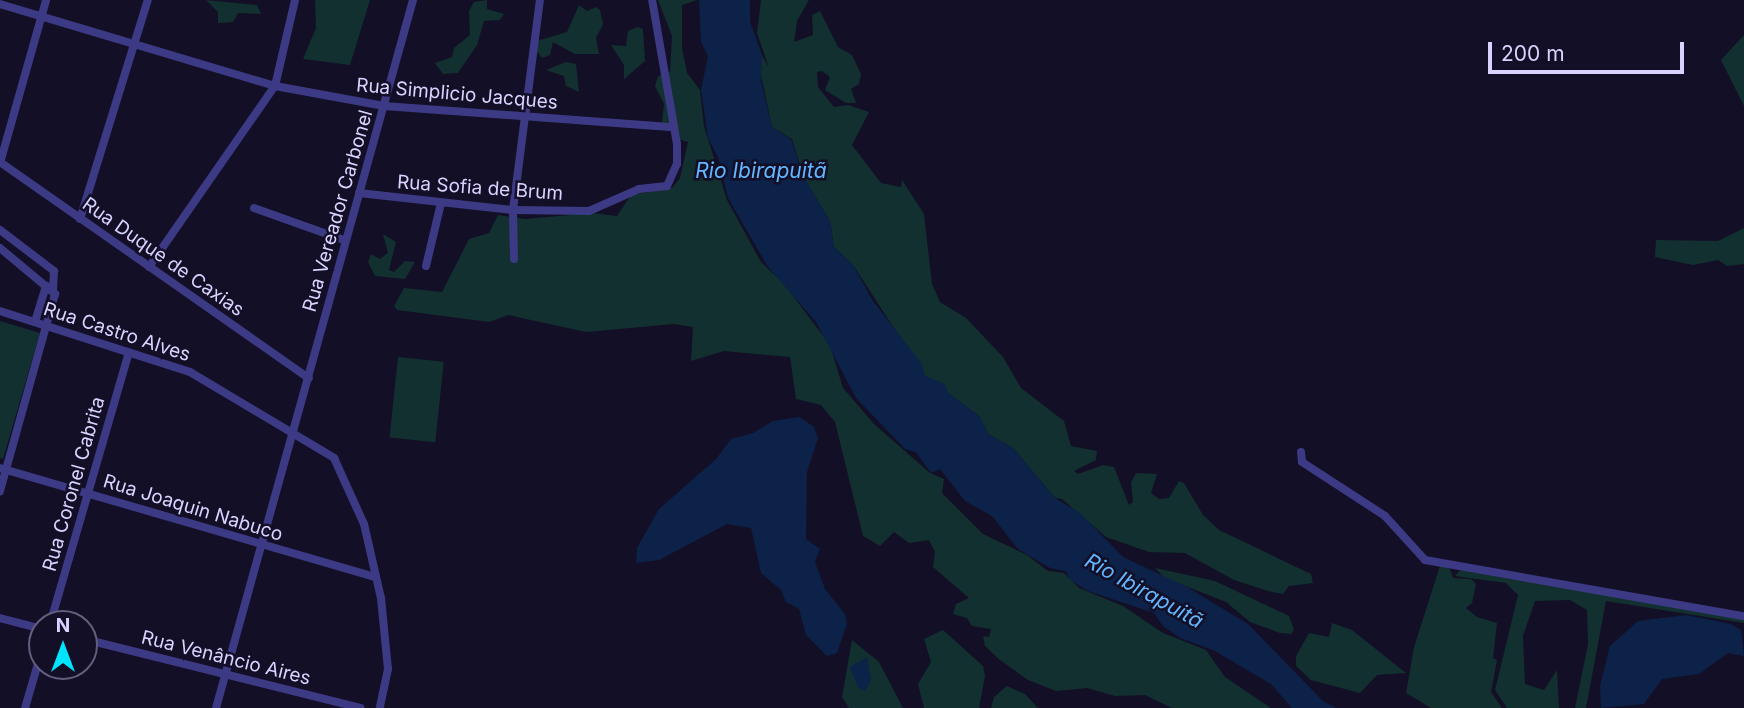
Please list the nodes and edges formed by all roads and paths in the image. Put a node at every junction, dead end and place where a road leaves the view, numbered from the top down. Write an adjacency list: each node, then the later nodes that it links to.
1 (46, 0): 8 (street)
2 (148, 0): 9 (street)
3 (295, 0): 10 (street)
4 (413, 0): 11 (street, Rua Vereador Carbonel)
5 (540, 0): 12 (street)
6 (652, 0): 13 (street)
7 (0, 4): 8 (street, Rua Simplicio Jacques)
8 (42, 17): 9 (street, Rua Simplicio Jacques); 14 (street)
9 (135, 44): 10 (street, Rua Simplicio Jacques); 19 (street)
10 (275, 86): 11 (street, Rua Simplicio Jacques); 25 (street)
11 (384, 106): 12 (street, Rua Simplicio Jacques); 15 (street, Rua Vereador Carbonel)
12 (526, 117): 13 (street, Rua Simplicio Jacques); 18 (street)
13 (673, 127): 18 (street, Rua Sofia de Brum)
14 (0, 163): 19 (street, Rua Duque de Caxias)
15 (359, 193): 16 (street, Rua Sofia de Brum); 21 (street, Rua Vereador Carbonel)
16 (440, 203): 18 (street, Rua Sofia de Brum); 24 (street)
17 (254, 208): 21 (street)
18 (513, 210): 23 (street)
19 (80, 219): 25 (street, Rua Duque de Caxias)
20 (0, 230): 26 (street)
21 (344, 240): 31 (street, Rua Vereador Carbonel)
22 (0, 248): 26 (street)
23 (514, 259)
24 (426, 266)
25 (149, 267): 31 (street, Rua Duque de Caxias)
26 (50, 288): 28 (street); 29 (street)
27 (0, 312): 28 (street, Rua Castro Alves)
28 (35, 321): 29 (street, Rua Castro Alves)
29 (47, 326): 30 (street, Rua Castro Alves); 34 (street)
30 (129, 352): 32 (street, Rua Castro Alves); 36 (street, Rua Coronel Cabrita)
31 (309, 378): 32 (street, Rua Vereador Carbonel)
32 (294, 431): 37 (street, Rua Vereador Carbonel); 38 (street, Rua Castro Alves)
33 (1301, 452): 40 (street)
34 (3, 469): 35 (street); 36 (street, Rua Joaquin Nabuco)
35 (0, 491)
36 (88, 493): 37 (street, Rua Joaquin Nabuco); 39 (street, Rua Coronel Cabrita)
37 (262, 545): 38 (street, Rua Joaquin Nabuco); 44 (street, Rua Vereador Carbonel)
38 (376, 577): 49 (street, Rua Castro Alves)
39 (54, 610)
40 (1744, 616)
41 (0, 618): 42 (street)
42 (28, 625)
43 (98, 642): 44 (street, Rua Venâncio Aires)
44 (226, 674): 47 (street, Rua Vereador Carbonel); 48 (street, Rua Venâncio Aires)
45 (33, 680): 46 (street)
46 (25, 708)
47 (216, 708)
48 (360, 708)
49 (380, 708)

